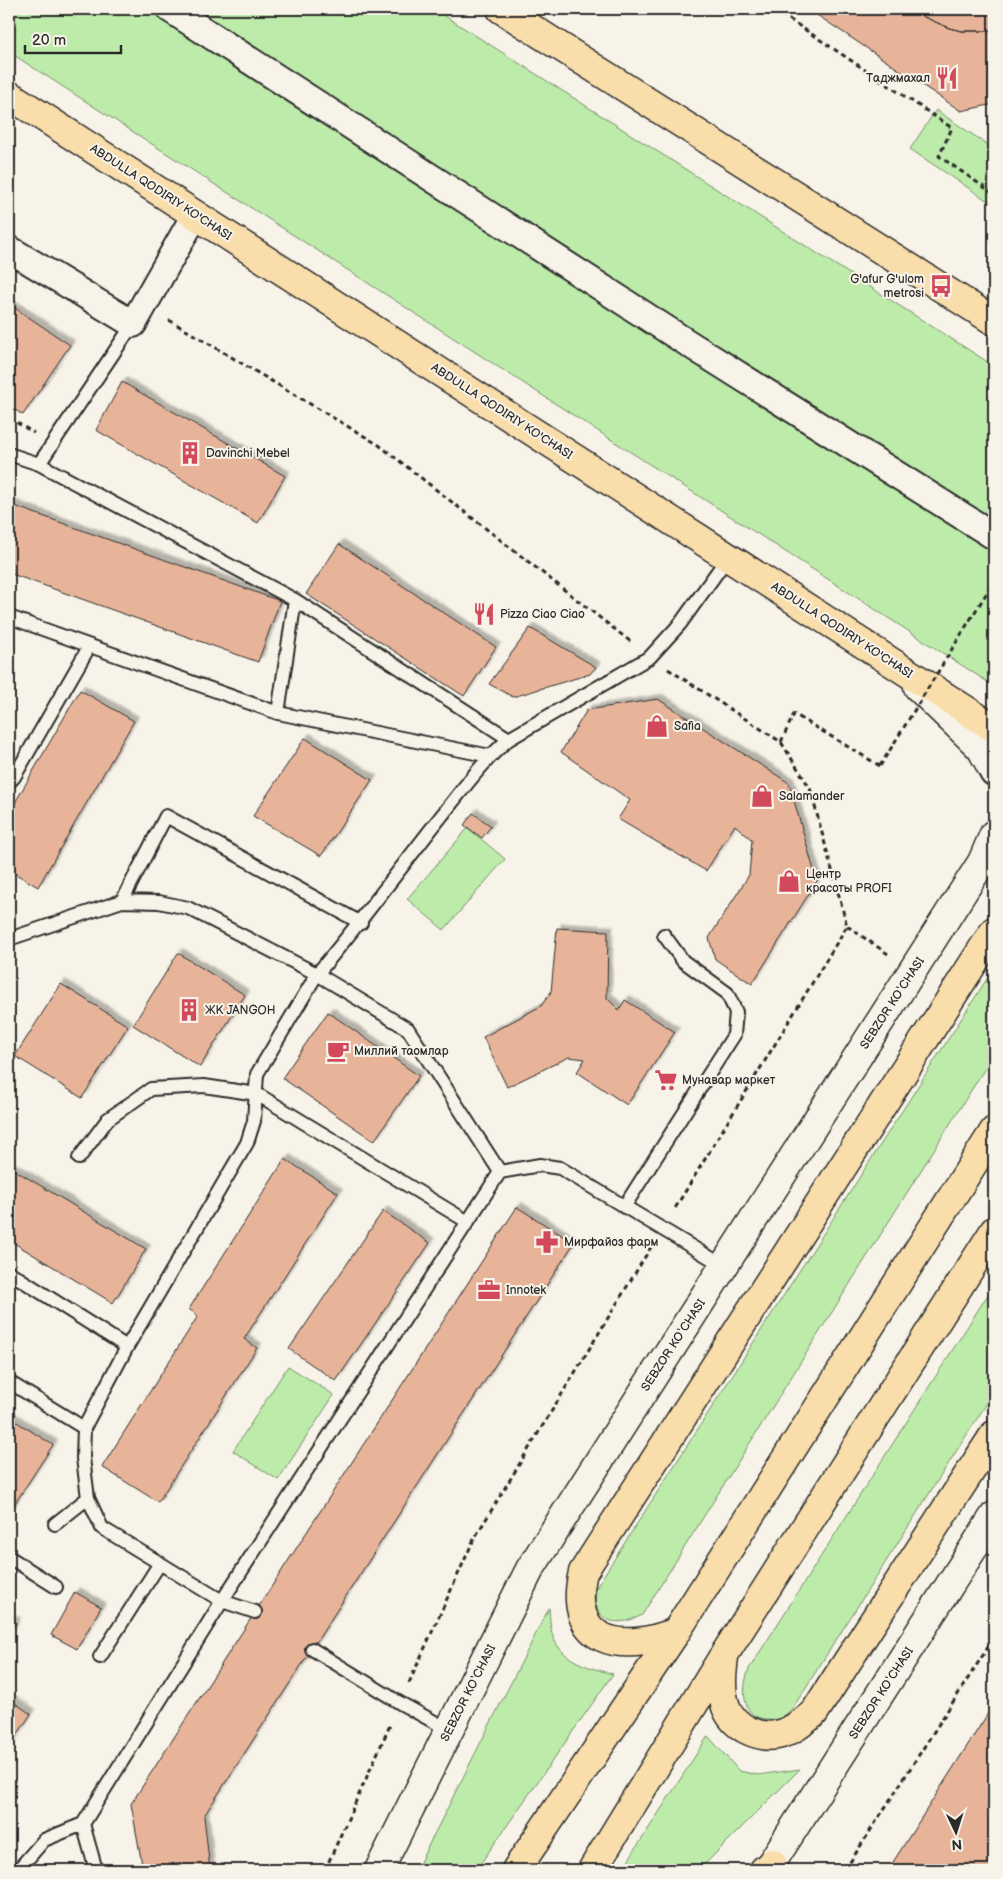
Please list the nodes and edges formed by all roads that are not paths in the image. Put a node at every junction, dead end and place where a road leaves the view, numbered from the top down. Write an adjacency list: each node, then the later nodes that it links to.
1 (170, 9): 10 (street)
2 (501, 9): 7 (main road)
3 (9, 95): 4 (main road, ABDULLA QODIRIY KO'CHASI)
4 (195, 215): 6 (street); 11 (main road, ABDULLA QODIRIY KO'CHASI)
5 (9, 249): 6 (street)
6 (138, 314): 9 (lane)
7 (994, 321)
8 (9, 454): 9 (lane)
9 (38, 464): 12 (lane)
10 (994, 536)
11 (728, 557): 15 (main road, ABDULLA QODIRIY KO'CHASI); 18 (lane)
12 (295, 600): 16 (lane); 18 (lane)
13 (9, 617): 14 (lane)
14 (89, 647): 16 (lane); 21 (lane)
15 (894, 663): 17 (main road, ABDULLA QODIRIY KO'CHASI); 20 (main road)
16 (278, 713): 19 (lane)
17 (994, 728)
18 (509, 739): 19 (lane)
19 (490, 756): 24 (lane)
20 (994, 772)
21 (9, 782)
22 (994, 834): 36 (main road, SEBZOR KO‘CHASI)
23 (122, 902): 24 (lane); 27 (lane); 28 (lane)
24 (361, 923): 28 (lane)
25 (994, 931): 50 (main road)
26 (664, 935): 33 (lane)
27 (9, 939)
28 (317, 974): 29 (lane); 32 (lane)
29 (257, 1094): 31 (lane); 34 (lane); 38 (lane)
30 (994, 1131): 50 (main road)
31 (79, 1158)
32 (500, 1172): 33 (lane); 34 (lane)
33 (624, 1207): 36 (lane)
34 (468, 1222): 48 (lane)
35 (994, 1231): 52 (main road)
36 (724, 1266): 54 (main road, SEBZOR KO‘CHASI)
37 (9, 1272): 38 (lane)
38 (127, 1348): 40 (lane)
39 (9, 1382): 40 (lane)
40 (84, 1428): 42 (lane)
41 (994, 1435): 52 (main road)
42 (88, 1498): 44 (lane); 46 (lane)
43 (994, 1516): 56 (main road, SEBZOR KO‘CHASI)
44 (54, 1524)
45 (9, 1557): 47 (lane)
46 (160, 1563): 48 (lane); 53 (lane)
47 (56, 1587)
48 (222, 1601): 49 (lane); 55 (lane)
49 (255, 1612)
50 (676, 1632): 60 (main road)
51 (312, 1649): 54 (lane)
52 (724, 1655): 61 (main road)
53 (100, 1657)
54 (449, 1730): 59 (main road, SEBZOR KO‘CHASI)
55 (83, 1824): 57 (lane); 58 (lane)
56 (771, 1869)
57 (18, 1870)
58 (96, 1870)
59 (379, 1870)
60 (516, 1870)
61 (592, 1870)

